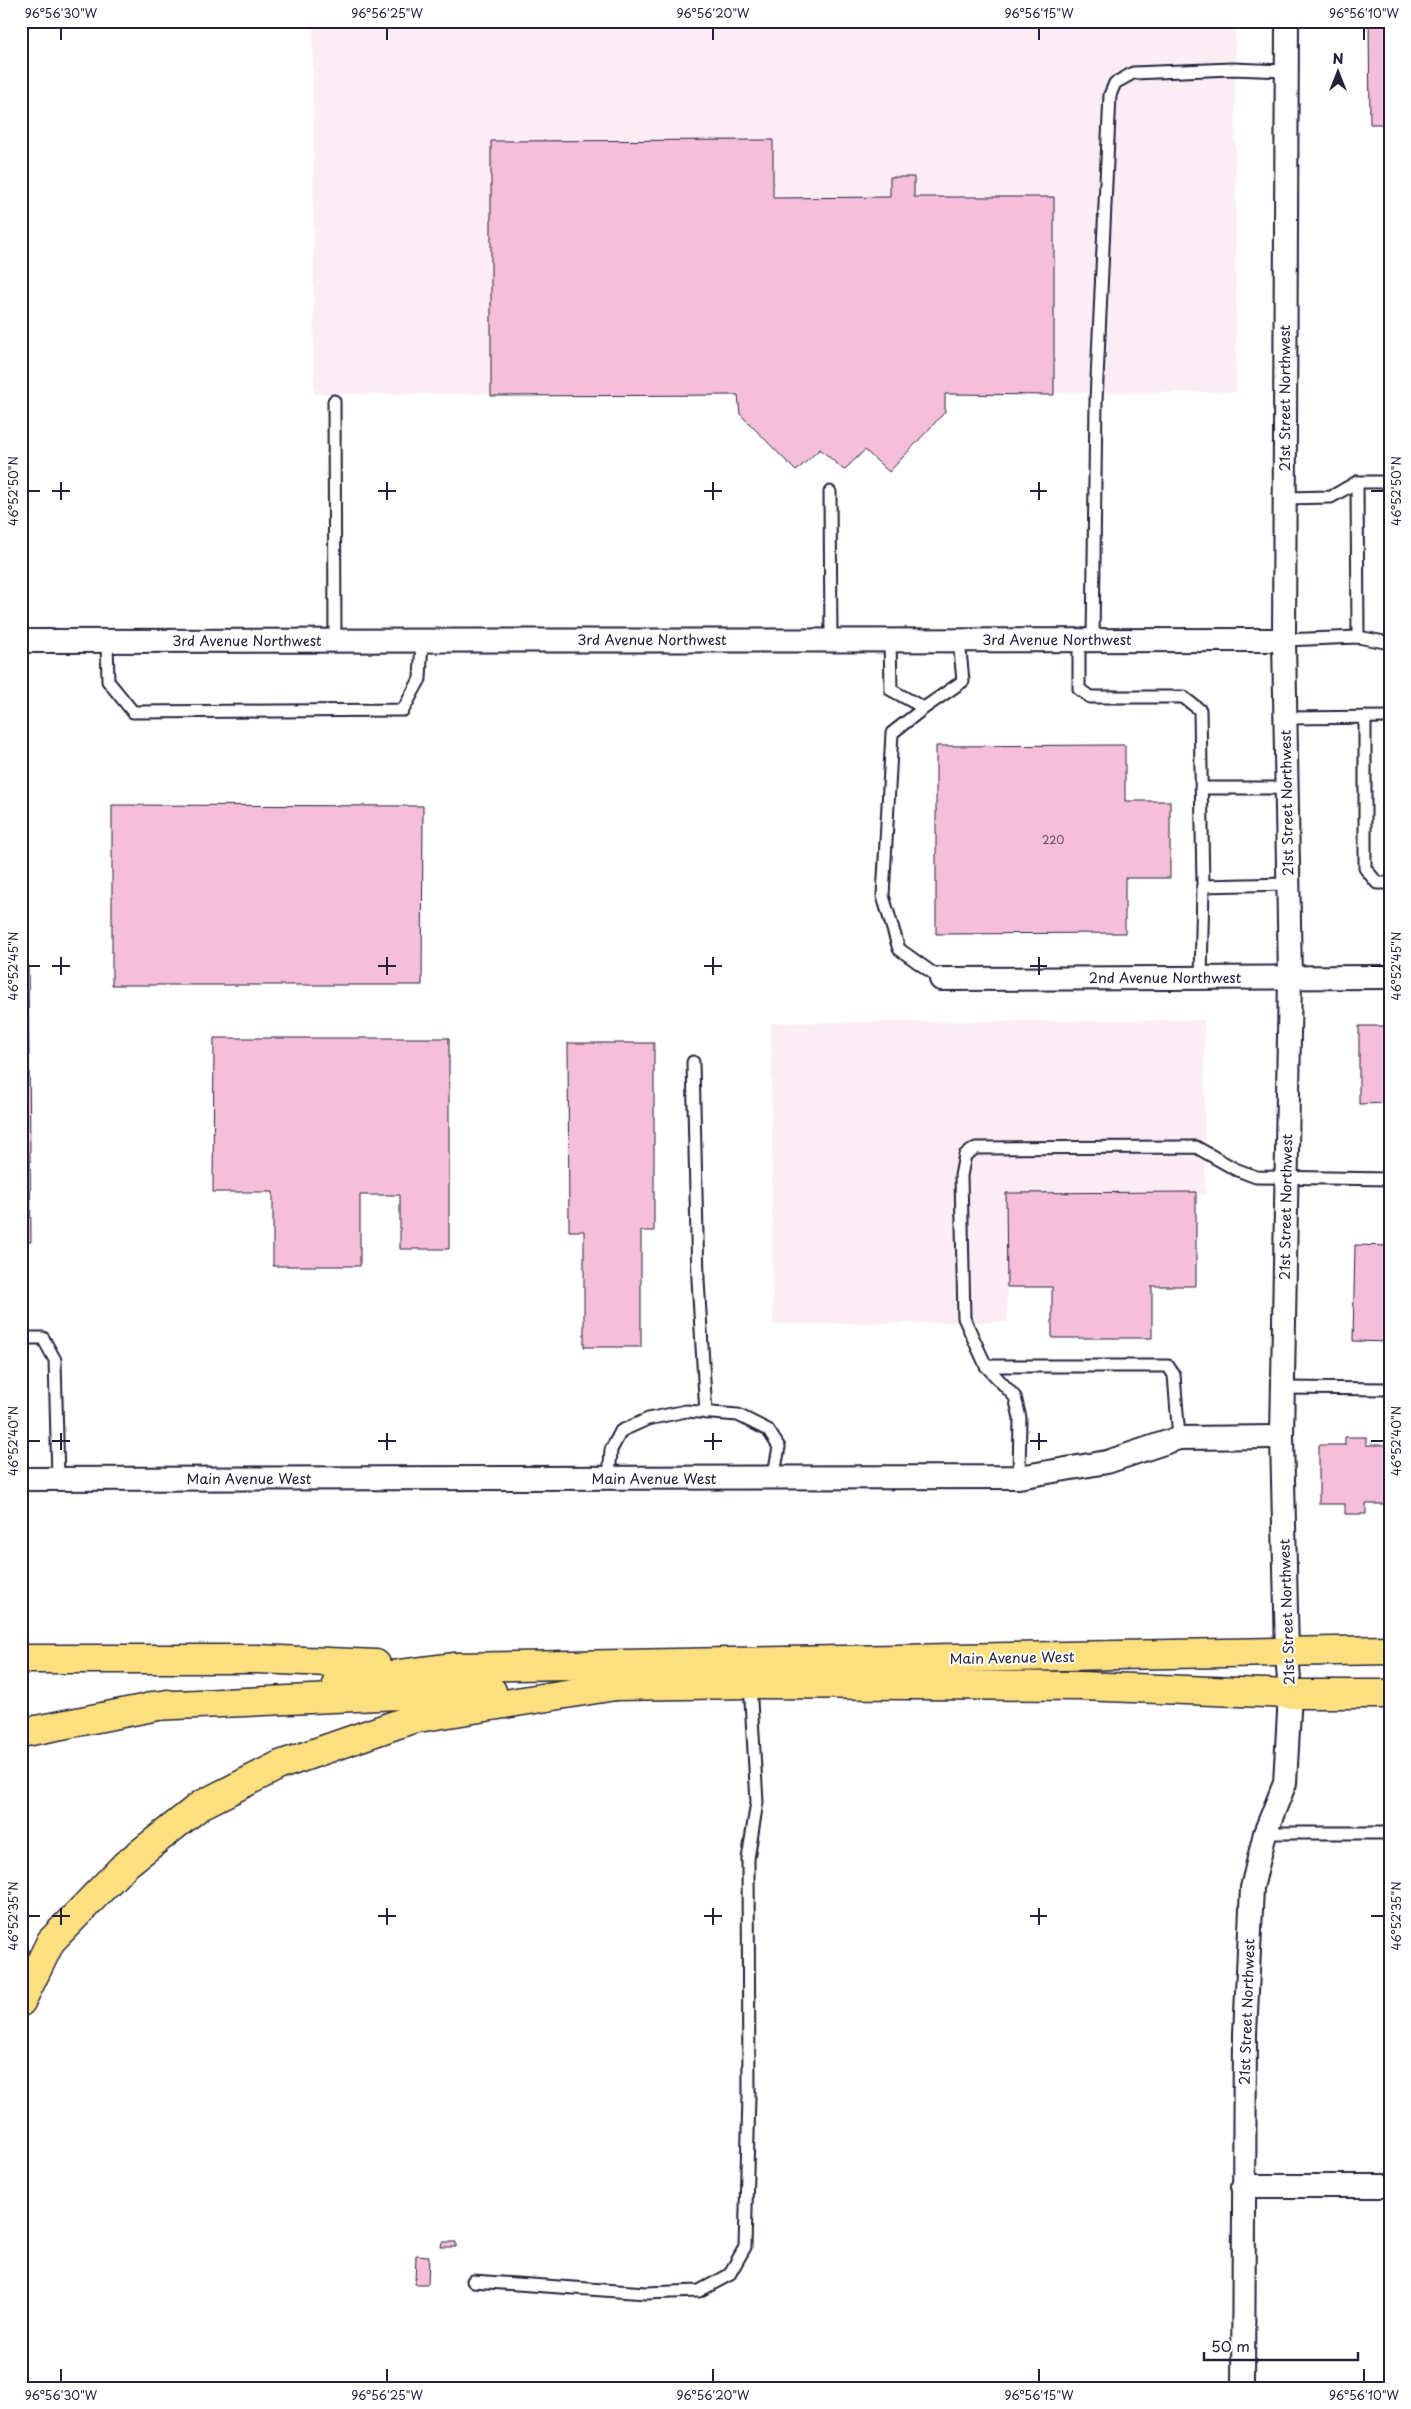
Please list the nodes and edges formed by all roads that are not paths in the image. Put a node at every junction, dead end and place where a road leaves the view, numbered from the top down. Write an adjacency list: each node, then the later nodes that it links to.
1 (1287, 21): 2 (street, 21st Street Northwest)
2 (1287, 71): 7 (street, 21st Street Northwest); 13 (lane)
3 (334, 401): 17 (lane)
4 (1356, 482): 5 (lane); 7 (lane); 8 (lane)
5 (1390, 482)
6 (830, 492): 10 (lane)
7 (1284, 498): 14 (street, 21st Street Northwest)
8 (1358, 637): 14 (lane); 18 (lane)
9 (422, 640): 10 (street, 3rd Avenue Northwest); 16 (lane); 17 (street, 3rd Avenue Northwest)
10 (831, 640): 11 (street, 3rd Avenue Northwest)
11 (890, 640): 12 (street, 3rd Avenue Northwest); 19 (lane)
12 (959, 640): 13 (street, 3rd Avenue Northwest); 19 (lane)
13 (1086, 640): 14 (street, 3rd Avenue Northwest); 23 (lane)
14 (1284, 640): 22 (street, 21st Street Northwest)
15 (21, 641): 16 (street, 3rd Avenue Northwest)
16 (107, 641): 17 (street, 3rd Avenue Northwest)
17 (335, 641)
18 (1390, 643)
19 (924, 708): 31 (lane)
20 (1365, 717): 21 (lane); 22 (lane); 25 (lane)
21 (1390, 717)
22 (1285, 718): 24 (street, 21st Street Northwest)
23 (1202, 788): 24 (lane); 27 (lane)
24 (1286, 788): 26 (street, 21st Street Northwest)
25 (1390, 883)
26 (1288, 884): 27 (lane); 29 (street, 21st Street Northwest)
27 (1203, 886): 28 (lane)
28 (1201, 978): 29 (street, 2nd Avenue Northwest); 31 (street, 2nd Avenue Northwest)
29 (1290, 978): 30 (street, 2nd Avenue Northwest); 33 (street, 21st Street Northwest)
30 (1390, 978)
31 (941, 979)
32 (693, 1062): 39 (lane)
33 (1286, 1178): 34 (lane); 36 (lane); 37 (street, 21st Street Northwest)
34 (1390, 1179)
35 (21, 1338): 44 (lane)
36 (986, 1366): 41 (lane); 42 (lane)
37 (1283, 1388): 38 (lane); 40 (street, 21st Street Northwest)
38 (1390, 1389)
39 (706, 1413): 45 (lane); 46 (lane)
40 (1282, 1437): 41 (street, Main Avenue West); 48 (street, 21st Street Northwest)
41 (1179, 1438): 42 (street, Main Avenue West)
42 (1019, 1477): 46 (street, Main Avenue West)
43 (21, 1479): 44 (street, Main Avenue West)
44 (58, 1479): 45 (street, Main Avenue West)
45 (609, 1479): 46 (street, Main Avenue West)
46 (773, 1479)
47 (1390, 1650): 48 (main road, Main Avenue West)
48 (1287, 1653): 50 (main road, Main Avenue West); 53 (street, 21st Street Northwest)
49 (21, 1659): 50 (main road)
50 (455, 1667): 55 (main road)
51 (750, 1684): 52 (main road, Main Avenue West); 53 (main road, Main Avenue West); 62 (lane)
52 (614, 1686): 55 (main road); 59 (main road)
53 (1290, 1694): 54 (main road, Main Avenue West); 57 (street, 21st Street Northwest)
54 (1390, 1694)
55 (152, 1706): 56 (main road)
56 (21, 1733)
57 (1265, 1833): 58 (lane); 60 (street, 21st Street Northwest)
58 (1390, 1833)
59 (21, 2002)
60 (1242, 2186): 61 (street); 63 (street, 21st Street Northwest)
61 (1390, 2186)
62 (473, 2281)
63 (1242, 2388)

